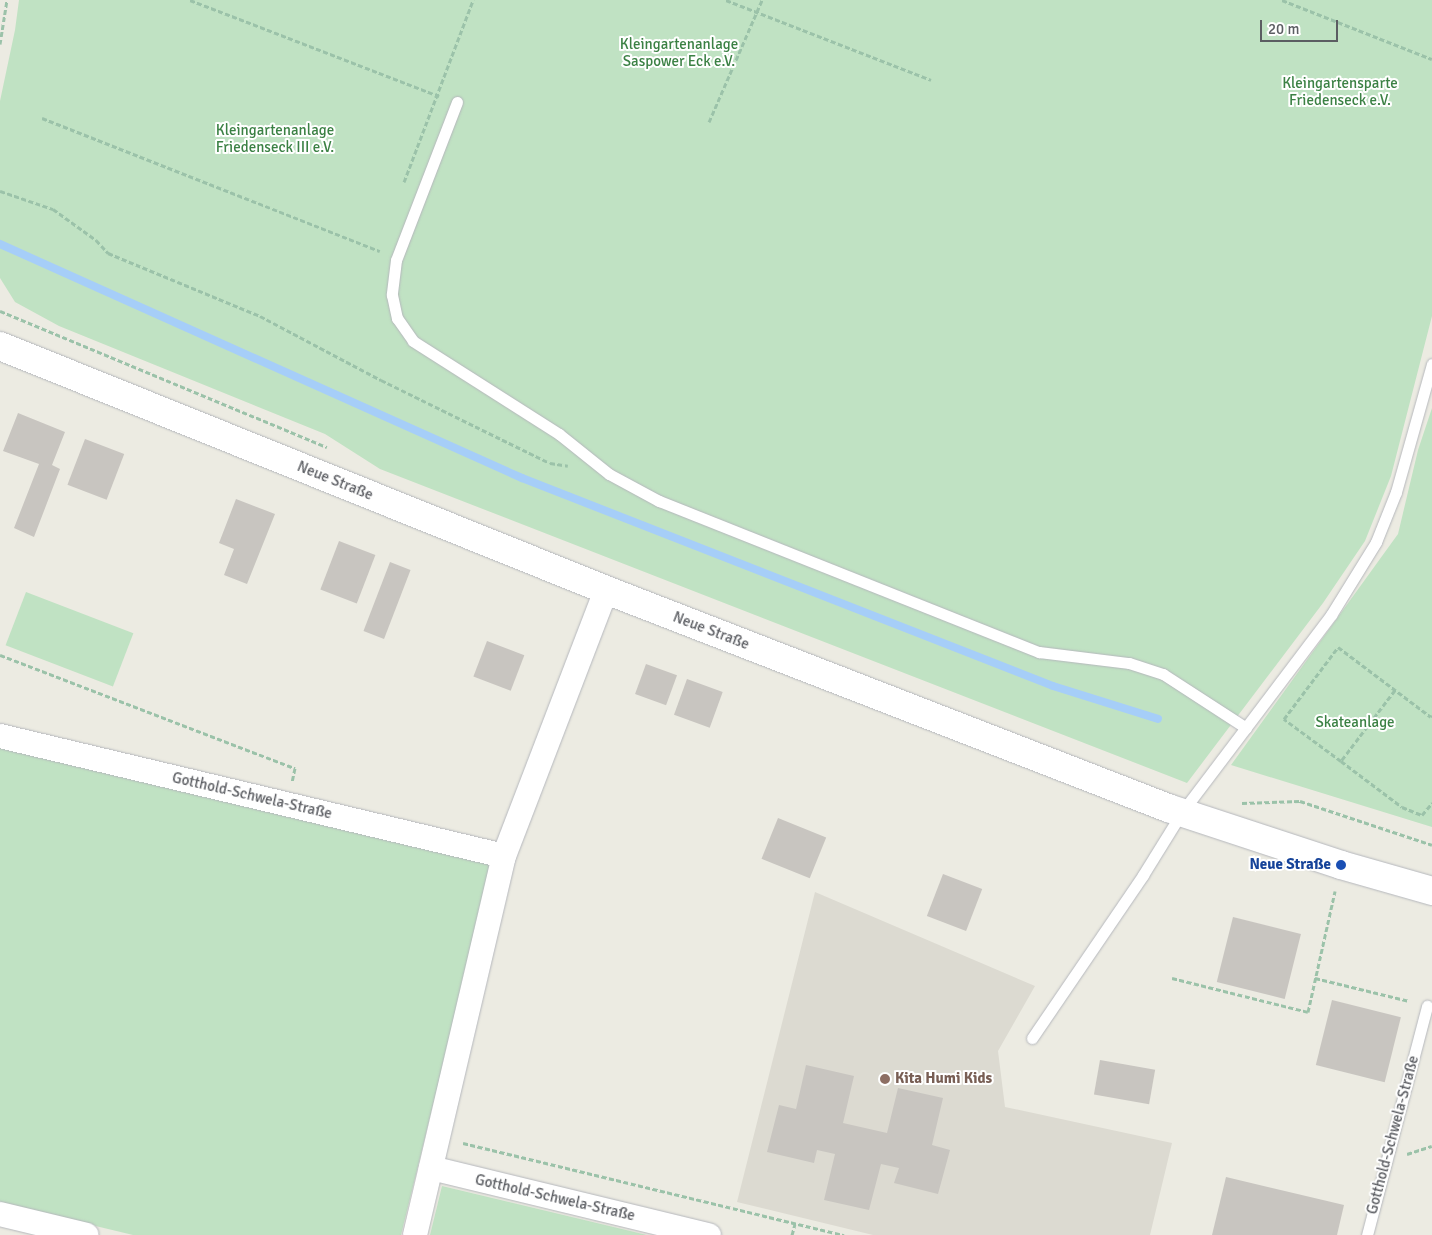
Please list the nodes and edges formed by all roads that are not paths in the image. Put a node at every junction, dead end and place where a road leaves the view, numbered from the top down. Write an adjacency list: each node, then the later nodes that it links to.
1 (457, 102): 5 (lane)
2 (0, 346): 4 (street, Neue Straße)
3 (1432, 364): 5 (lane)
4 (606, 590): 7 (street, Neue Straße); 8 (street)
5 (1246, 728): 7 (lane)
6 (0, 736): 8 (street, Gotthold-Schwela-Straße)
7 (1182, 812): 9 (street, Neue Straße); 11 (lane)
8 (504, 856): 12 (street)
9 (1432, 891)
10 (1427, 1006): 17 (lane, Gotthold-Schwela-Straße)
11 (1032, 1038)
12 (431, 1168): 15 (street); 16 (street, Gotthold-Schwela-Straße)
13 (0, 1214): 14 (street)
14 (87, 1235)
15 (415, 1235)
16 (709, 1235)
17 (1367, 1235)

